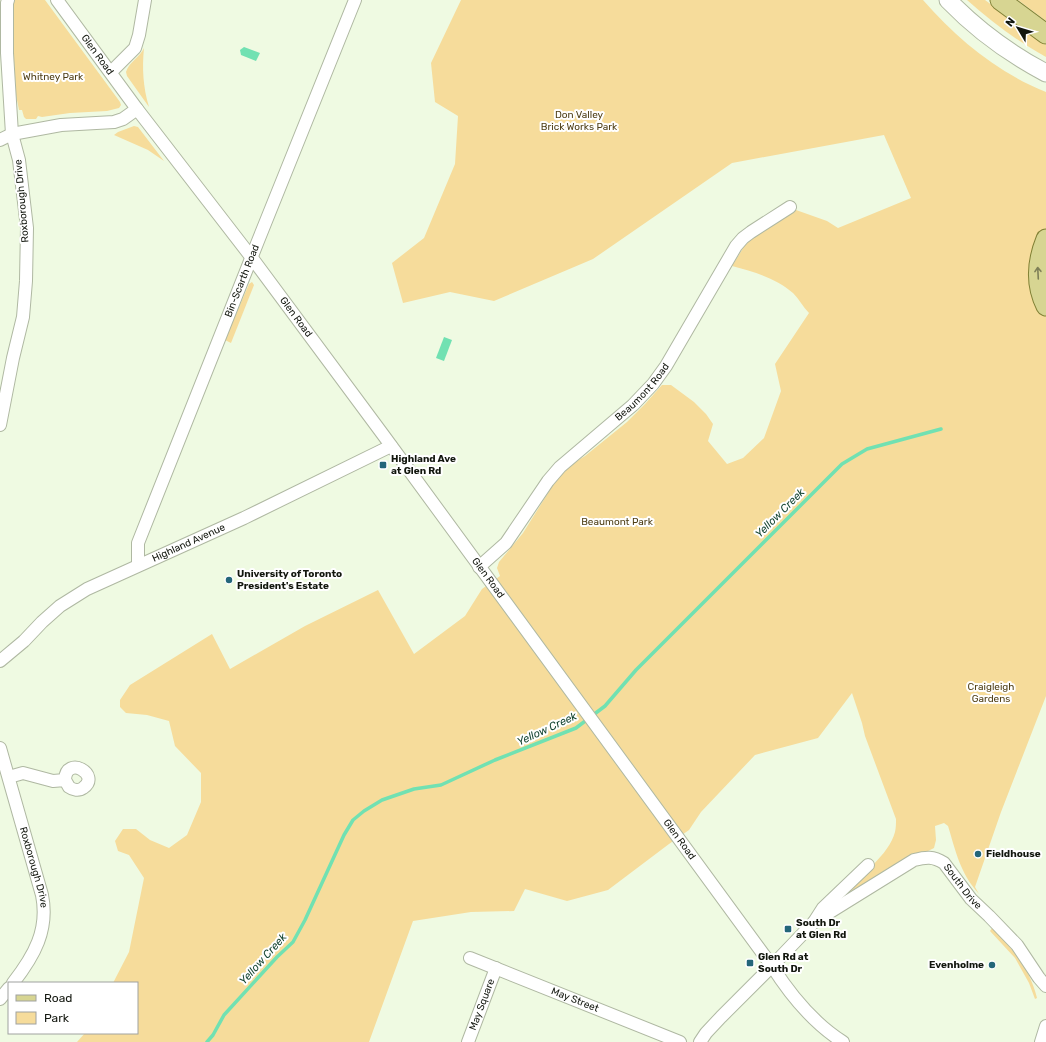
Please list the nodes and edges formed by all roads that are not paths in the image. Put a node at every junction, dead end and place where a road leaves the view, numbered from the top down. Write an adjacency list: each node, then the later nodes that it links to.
1 (8, 0): 11 (street, Roxborough Drive)
2 (57, 0): 8 (street, Glen Road)
3 (145, 0): 8 (street)
4 (356, 0): 15 (street, Bin-Scarth Road)
5 (948, 0): 9 (main road)
6 (1000, 0): 7 (main road)
7 (1046, 34)
8 (111, 72): 10 (street, Glen Road)
9 (1046, 73)
10 (137, 109): 11 (street); 15 (street, Glen Road)
11 (12, 134): 12 (street); 17 (street, Roxborough Drive)
12 (0, 140)
13 (790, 207): 20 (street, Beaumont Road)
14 (1046, 239): 16 (main road, one-way to 14)
15 (252, 258): 18 (street, Glen Road); 19 (street, Bin-Scarth Road)
16 (1046, 306)
17 (0, 425)
18 (391, 446): 19 (street, Highland Avenue); 20 (street, Glen Road)
19 (138, 565): 21 (street, Highland Avenue)
20 (479, 567): 28 (street, Glen Road)
21 (0, 661)
22 (0, 748): 23 (street, Roxborough Drive)
23 (9, 777): 24 (street); 30 (street, Roxborough Drive)
24 (65, 780)
25 (868, 864): 26 (street, South Drive)
26 (814, 922): 28 (street, South Drive); 31 (street, South Drive)
27 (470, 958): 29 (street, May Street)
28 (772, 966): 37 (street, South Drive); 38 (street, Glen Road)
29 (496, 968): 35 (street, May Square); 36 (street, May Street)
30 (14, 982)
31 (1046, 986)
32 (8, 989): 33 (street)
33 (0, 999)
34 (1046, 1026): 39 (street)
35 (468, 1042)
36 (680, 1042)
37 (700, 1042)
38 (843, 1042)
39 (1041, 1042)

